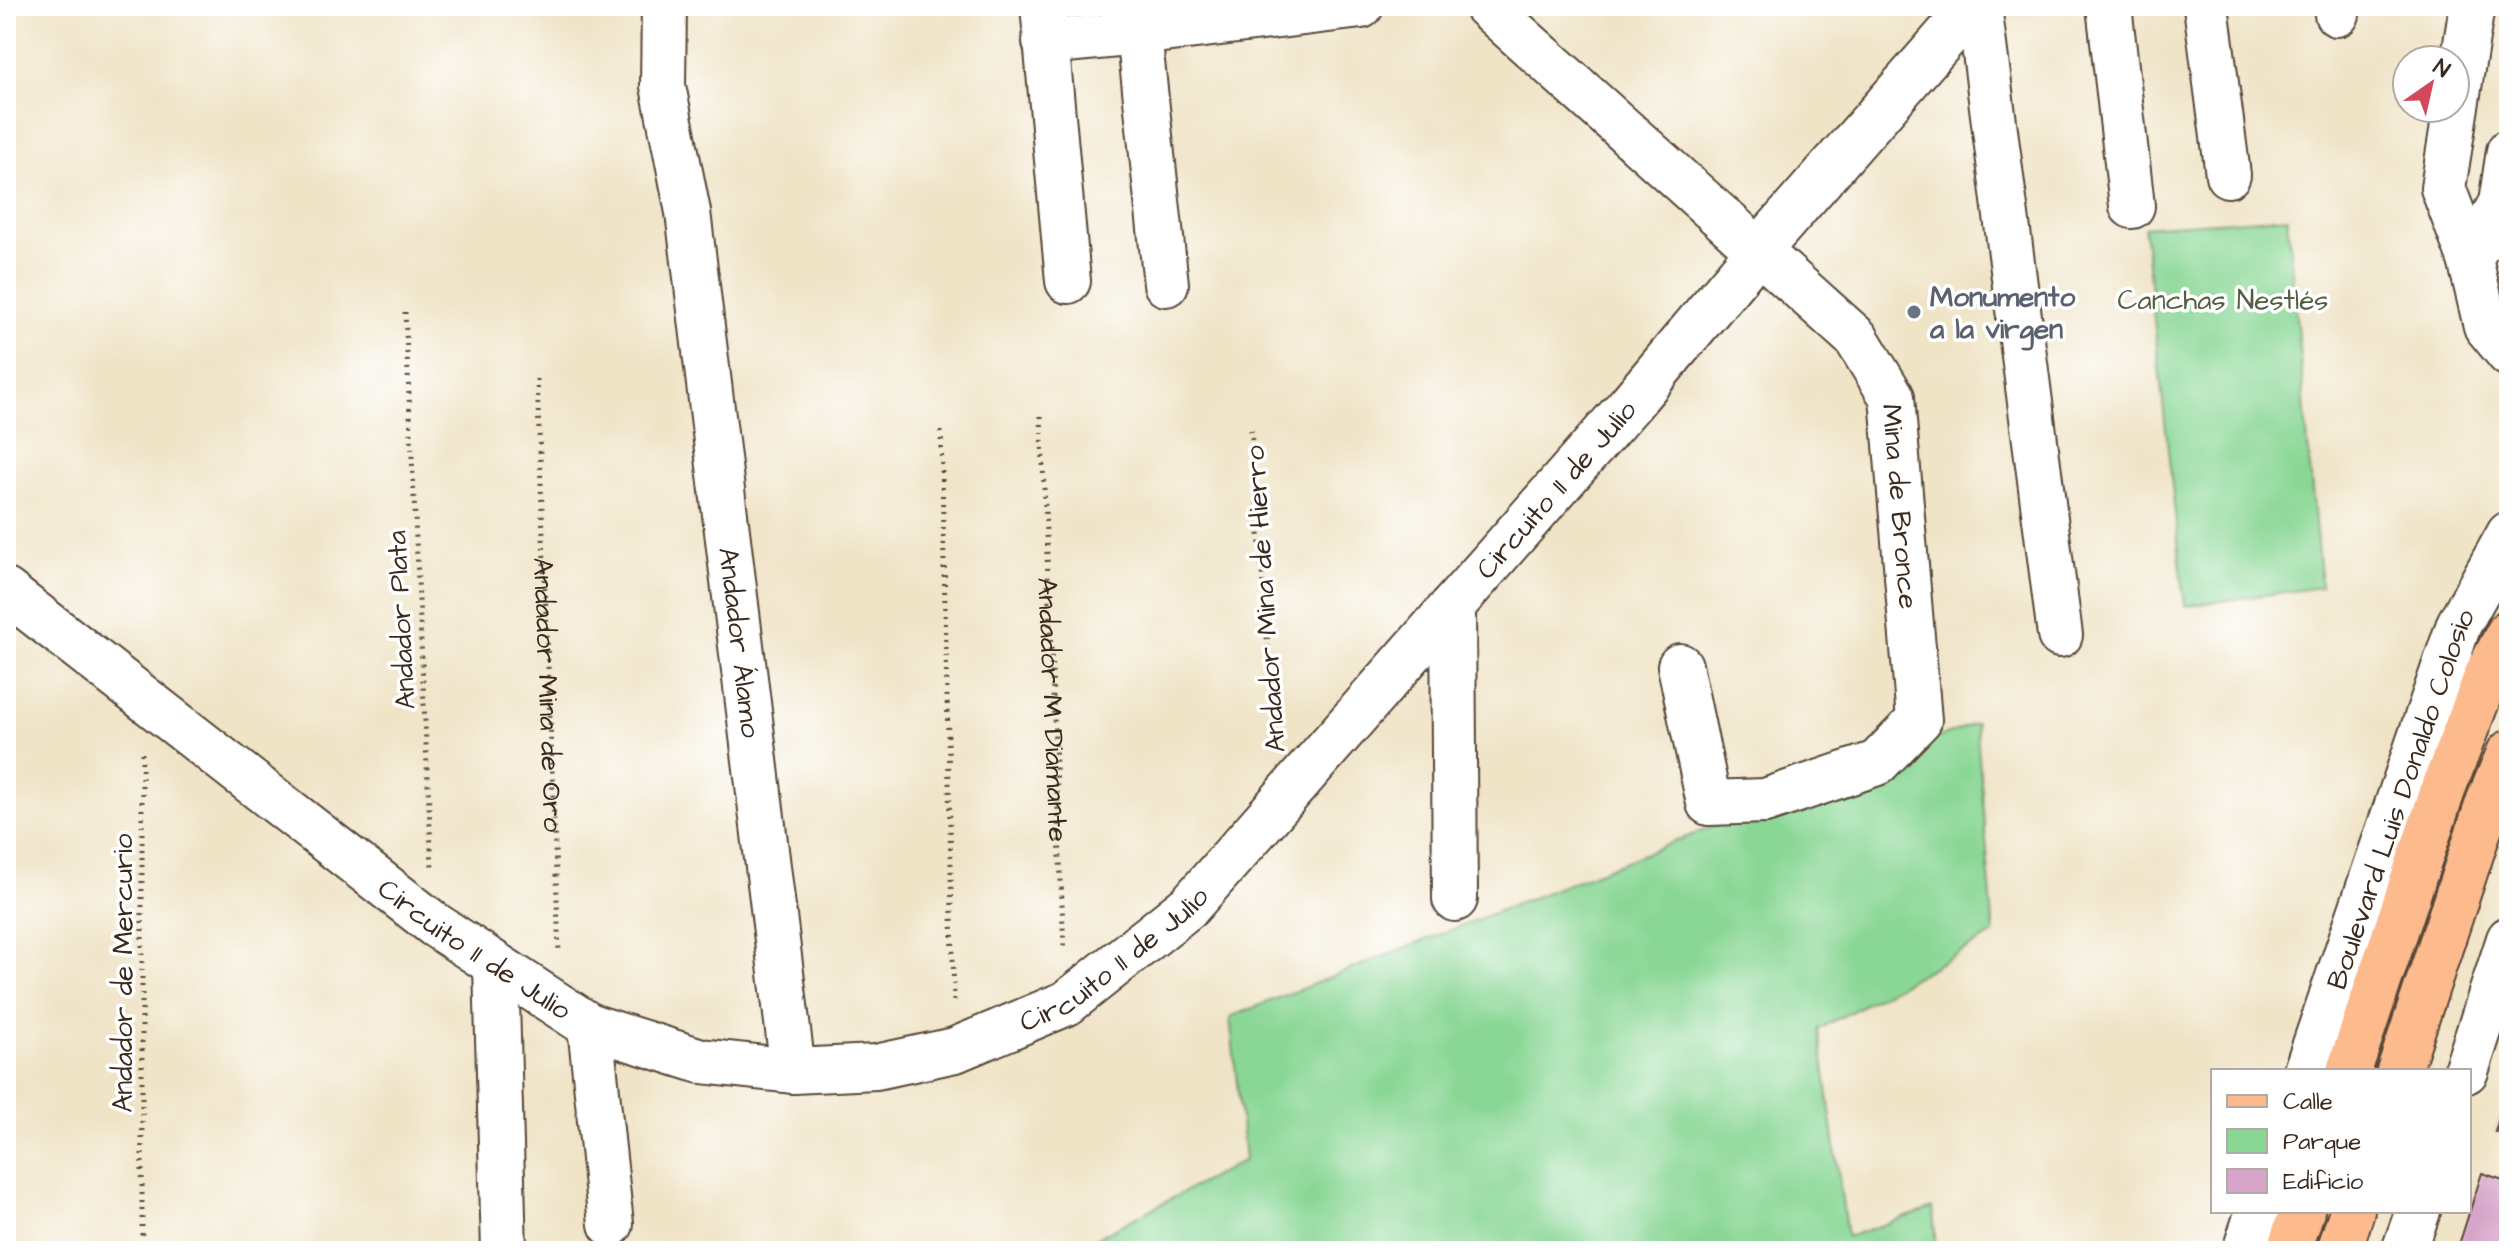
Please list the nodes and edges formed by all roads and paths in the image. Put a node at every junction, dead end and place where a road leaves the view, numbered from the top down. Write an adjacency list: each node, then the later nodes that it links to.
1 (664, 6): 44 (street, Andador Álamo)
2 (1361, 6): 9 (street)
3 (1486, 6): 14 (street, Mina de Bronce)
4 (1973, 6): 14 (street, Circuito 11 de Julio)
5 (1979, 6): 28 (street)
6 (2109, 6): 13 (street)
7 (2206, 6): 12 (street)
8 (2472, 6): 15 (street)
9 (1137, 20): 10 (street); 17 (street)
10 (1044, 24): 16 (street)
11 (2509, 151): 15 (street)
12 (2228, 175)
13 (2132, 206)
14 (1759, 250): 26 (street, Circuito 11 de Julio); 29 (street, Mina de Bronce)
15 (2470, 259): 19 (street)
16 (1068, 281)
17 (1166, 284)
18 (405, 312): 34 (path, Andador Plata)
19 (2509, 354)
20 (537, 379): 38 (path, Andador Mina de Oro)
21 (1041, 416): 37 (path, Andador M Diamante)
22 (1251, 430): 31 (path, Andador Mina de Hierro)
23 (941, 431): 39 (path)
24 (2509, 534): 40 (street, Boulevard Luis Donaldo Colosio)
25 (6, 591): 30 (street, Circuito 11 de Julio)
26 (1453, 606): 33 (street); 37 (street, Circuito 11 de Julio)
27 (2509, 632): 41 (main road)
28 (2060, 635)
29 (1680, 666)
30 (142, 696): 34 (street, Circuito 11 de Julio); 50 (path, Andador de Mercurio)
31 (1276, 752)
32 (2509, 753): 42 (main road)
33 (1455, 899)
34 (435, 925): 36 (street, Circuito 11 de Julio)
35 (2509, 939): 43 (street)
36 (496, 966): 38 (street, Circuito 11 de Julio); 51 (street)
37 (1067, 1003): 39 (street, Circuito 11 de Julio)
38 (576, 1018): 44 (street, Circuito 11 de Julio); 49 (street)
39 (955, 1050): 44 (street, Circuito 11 de Julio)
40 (2307, 1069)
41 (2350, 1069)
42 (2400, 1069)
43 (2467, 1069)
44 (793, 1071)
45 (2257, 1213): 52 (street)
46 (2301, 1213): 53 (main road)
47 (2351, 1213): 54 (main road)
48 (2417, 1213): 55 (street)
49 (611, 1224)
50 (142, 1251)
51 (504, 1251)
52 (2245, 1251)
53 (2289, 1251)
54 (2339, 1251)
55 (2404, 1251)

